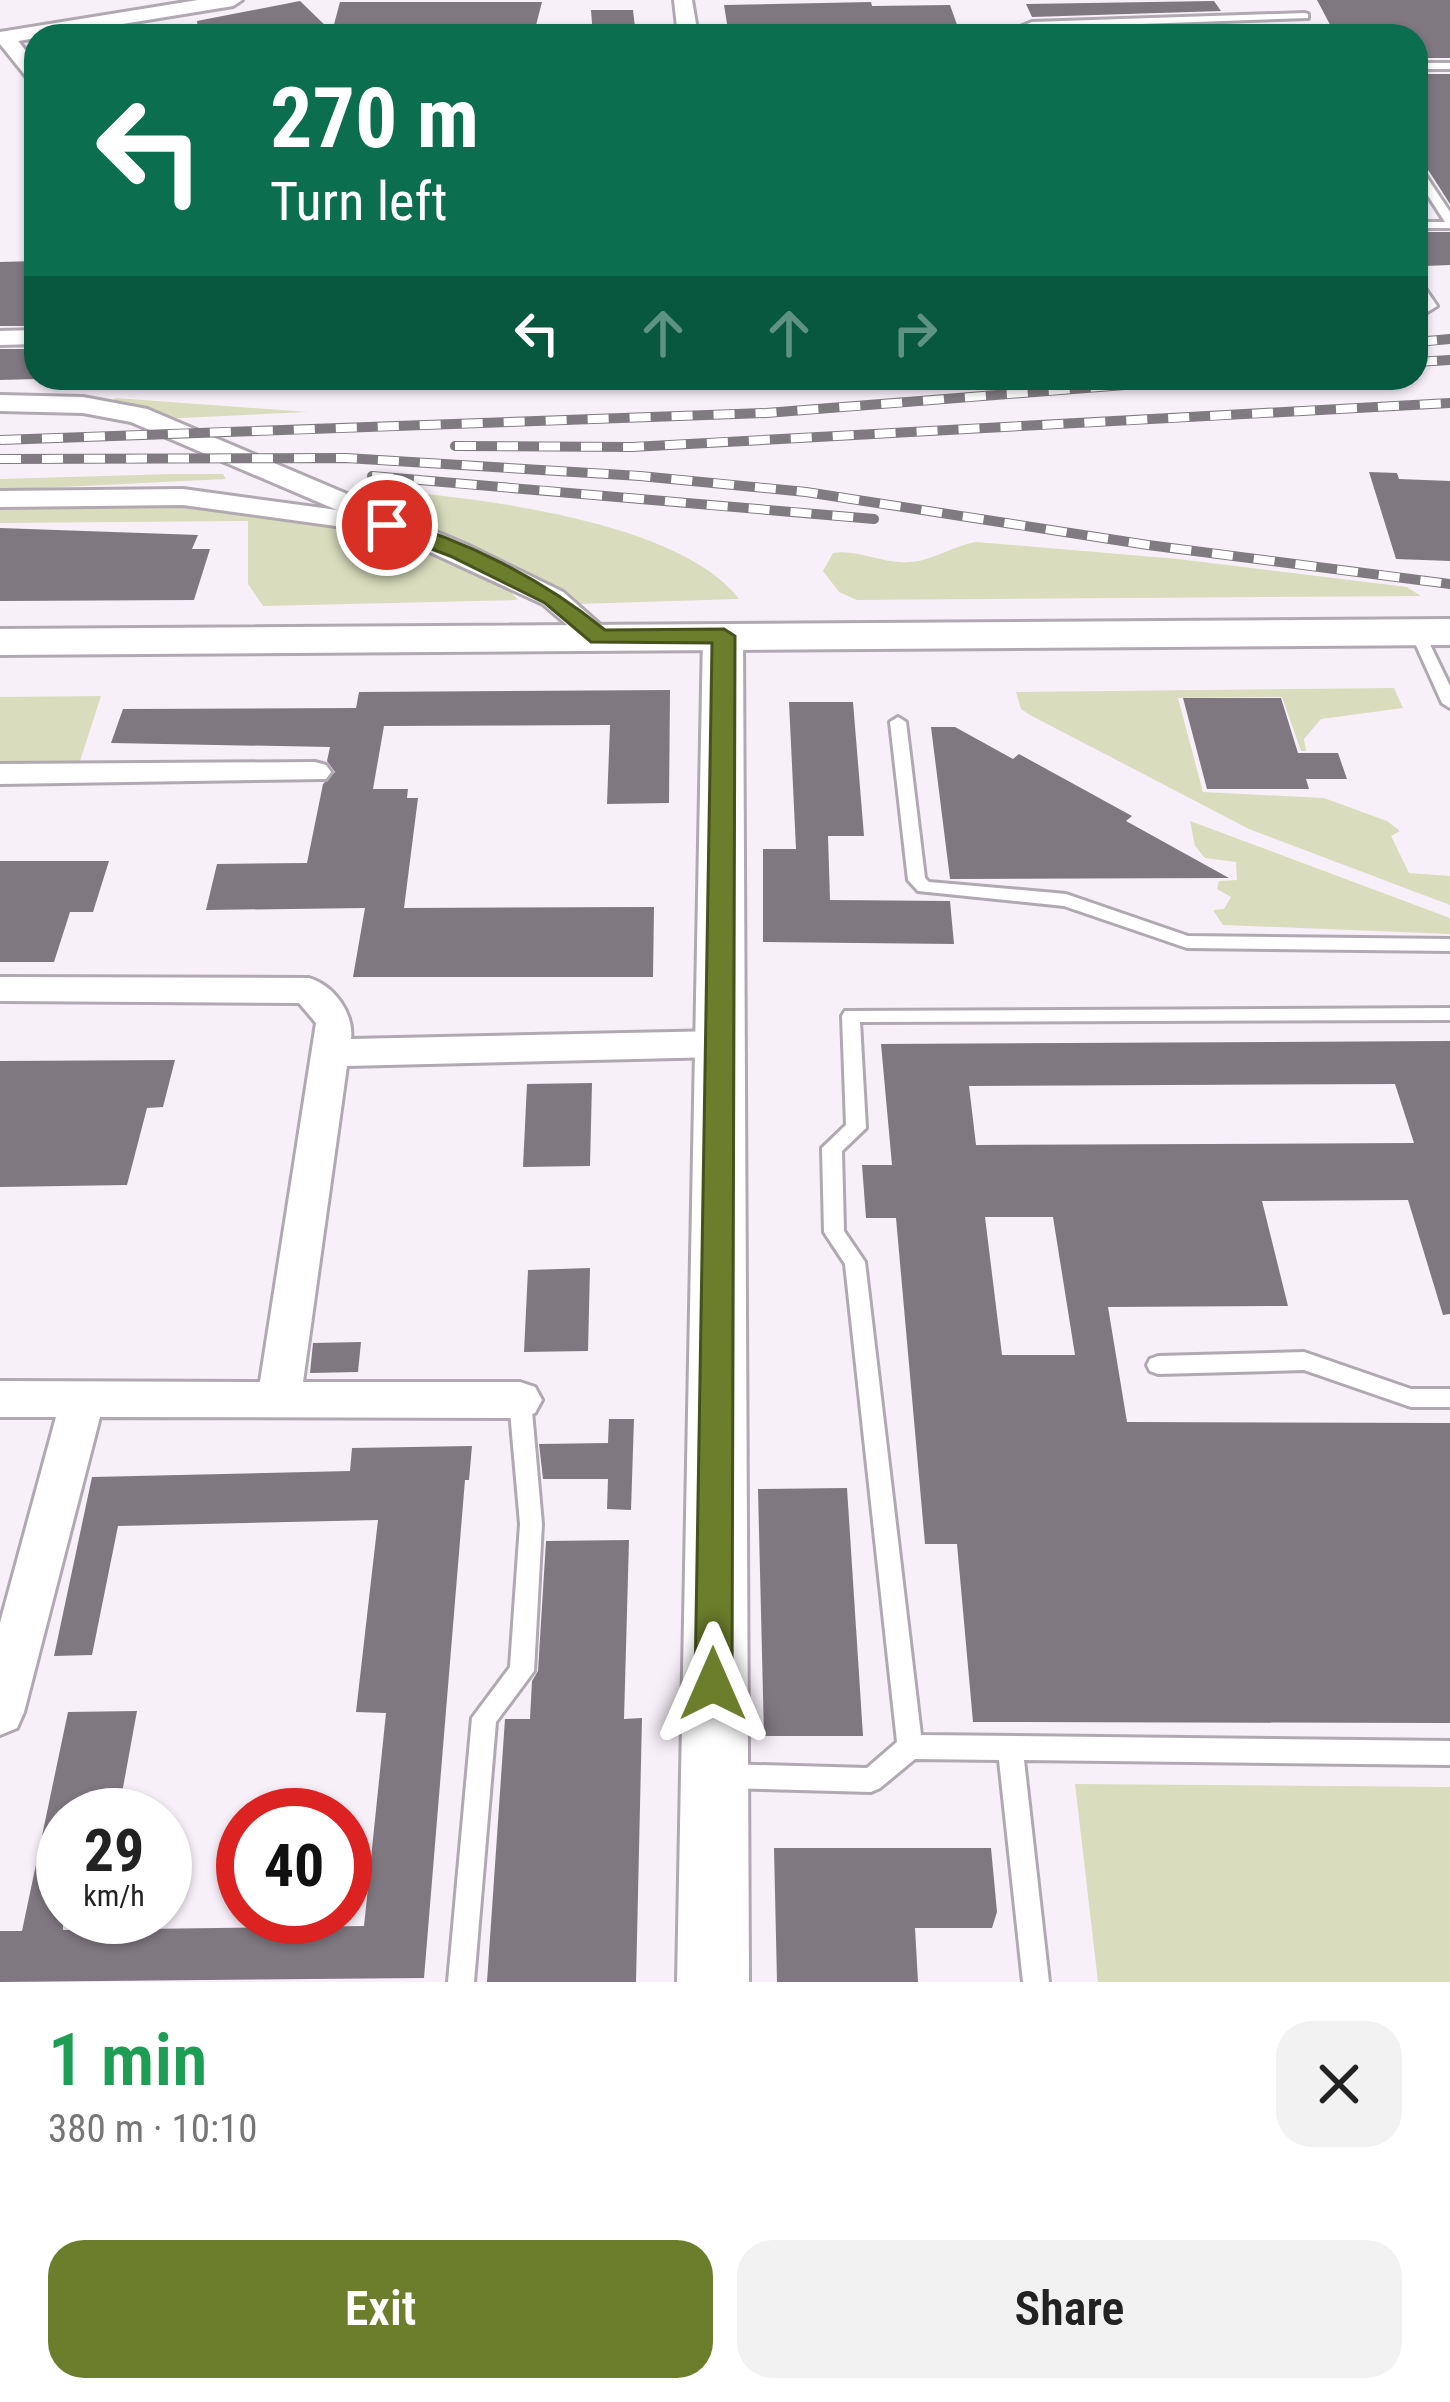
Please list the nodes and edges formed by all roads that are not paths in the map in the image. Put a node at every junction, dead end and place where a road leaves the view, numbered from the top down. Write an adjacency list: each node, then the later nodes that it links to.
1 (128, 0): 3 (street)
2 (233, 0): 3 (street)
3 (153, 13): 5 (street)
4 (1305, 16): 6 (lane)
5 (87, 24)
6 (1062, 24)
7 (2, 38): 8 (street)
8 (24, 63)
9 (1428, 188): 10 (lane)
10 (1450, 222)
11 (0, 403): 13 (street)
12 (0, 499): 13 (street)
13 (387, 525): 16 (street)
14 (1433, 632): 15 (main road); 18 (lane)
15 (724, 636): 16 (main road); 25 (street)
16 (599, 637): 17 (main road)
17 (0, 642)
18 (1450, 703)
19 (898, 722): 22 (lane)
20 (315, 772): 21 (street)
21 (0, 774)
22 (1450, 945)
23 (0, 989): 26 (street)
24 (1450, 1014): 34 (lane)
25 (719, 1044): 26 (street); 37 (street)
26 (332, 1053): 28 (street)
27 (1158, 1365): 30 (lane)
28 (279, 1397): 29 (street); 32 (street)
29 (83, 1398): 31 (street); 33 (street)
30 (1450, 1398)
31 (0, 1399)
32 (520, 1400): 38 (lane)
33 (0, 1712)
34 (910, 1747): 35 (lane); 37 (lane)
35 (1010, 1749): 36 (lane); 40 (lane)
36 (1450, 1754)
37 (712, 1775): 39 (street)
38 (461, 1982)
39 (713, 1982)
40 (1036, 1982)

